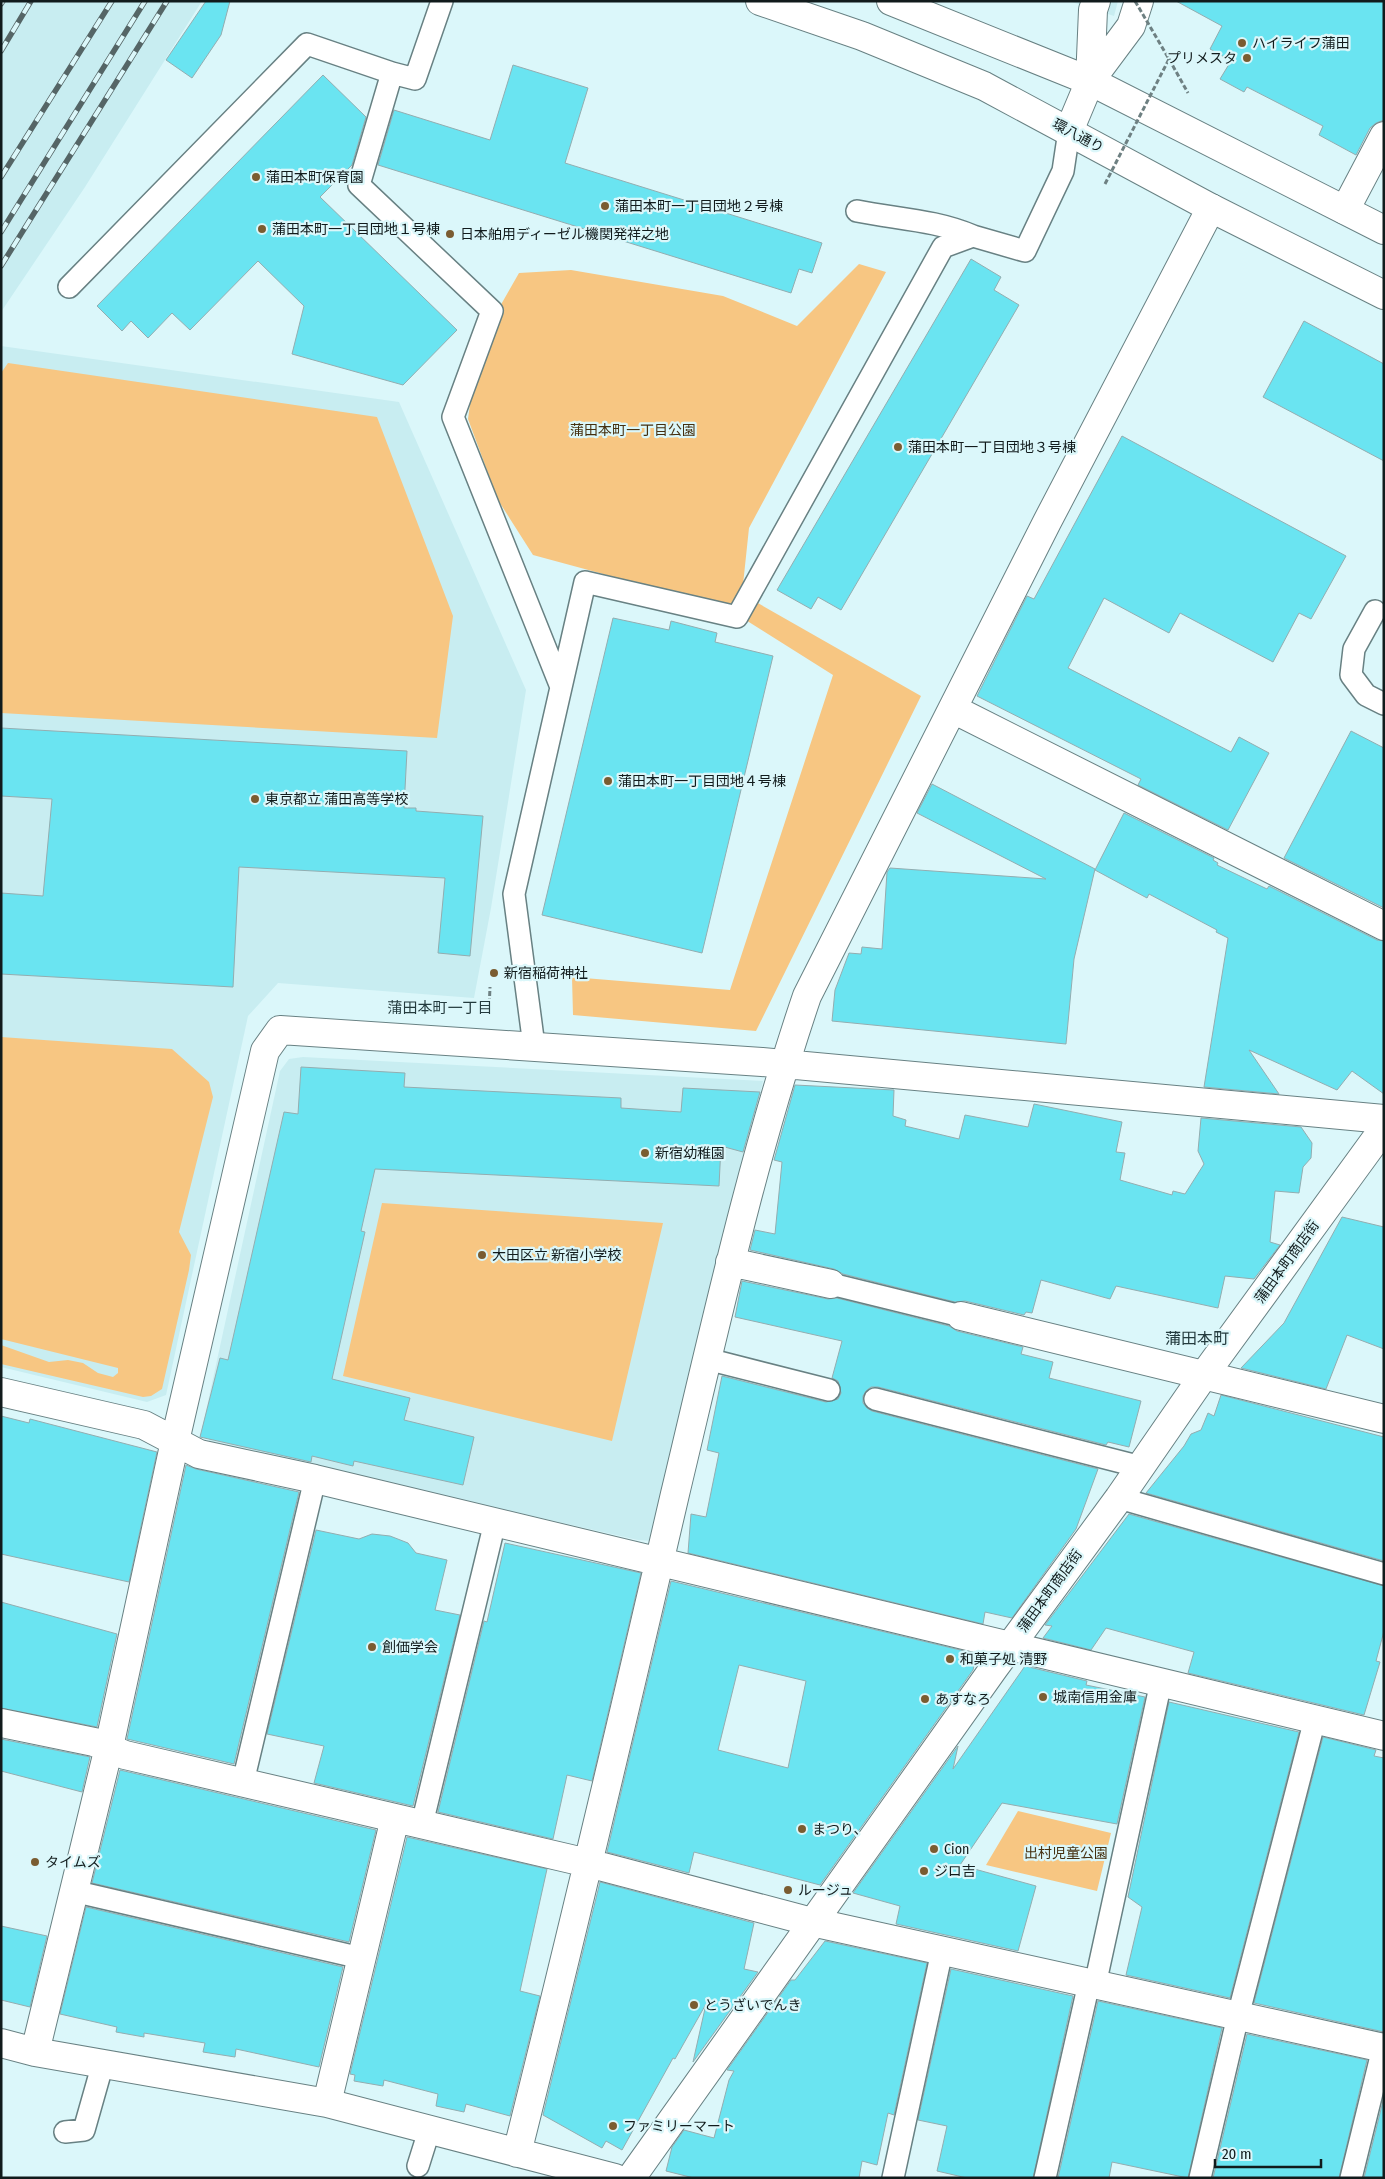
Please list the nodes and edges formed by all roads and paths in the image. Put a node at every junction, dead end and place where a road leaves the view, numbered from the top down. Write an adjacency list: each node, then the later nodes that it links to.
1 (442, 1): 8 (lane)
2 (760, 1): 11 (street, 環八通り)
3 (891, 1): 9 (street)
4 (1096, 1): 9 (street)
5 (1136, 1): 7 (path, bridge)
6 (1140, 1): 9 (street)
7 (1169, 59): 10 (path); 13 (path, bridge)
8 (392, 73): 19 (lane); 22 (lane)
9 (1090, 81): 11 (street); 15 (street)
10 (1191, 99)
11 (1069, 131): 14 (street, 環八通り); 18 (lane)
12 (1384, 136): 15 (street)
13 (1105, 184)
14 (1211, 208): 20 (street, 環八通り); 24 (street)
15 (1345, 210): 17 (street)
16 (857, 212): 18 (lane)
17 (1384, 230)
18 (973, 236): 22 (lane)
19 (69, 287)
20 (1384, 295)
21 (1375, 611): 23 (lane)
22 (561, 687): 28 (lane)
23 (1384, 704)
24 (953, 709): 25 (street); 29 (street)
25 (1384, 926)
26 (490, 987): 27 (path)
27 (489, 1012)
28 (534, 1046): 29 (street); 41 (street)
29 (784, 1064): 30 (street); 32 (street)
30 (1384, 1119)
31 (1384, 1128): 36 (street, 蒲田本町商店街)
32 (730, 1262): 33 (street); 35 (street)
33 (831, 1284): 34 (lane)
34 (961, 1316): 36 (street)
35 (707, 1359): 37 (lane); 46 (street)
36 (1204, 1375): 40 (street); 42 (street, 蒲田本町商店街)
37 (829, 1390)
38 (1, 1392): 41 (street)
39 (874, 1398): 42 (lane)
40 (1384, 1419)
41 (175, 1441): 43 (street); 53 (street)
42 (1141, 1467): 44 (street, 蒲田本町商店街)
43 (315, 1479): 45 (street); 54 (lane)
44 (1119, 1498): 47 (lane); 48 (street, 蒲田本町商店街)
45 (494, 1522): 46 (street); 56 (lane)
46 (659, 1562): 48 (street); 57 (street)
47 (1384, 1574)
48 (1010, 1646): 49 (street); 59 (street, 蒲田本町商店街)
49 (1161, 1682): 50 (street); 62 (lane)
50 (1315, 1719): 52 (street); 63 (lane)
51 (1, 1723): 53 (street)
52 (1384, 1736)
53 (109, 1747): 54 (street); 58 (street)
54 (243, 1782): 55 (street)
55 (395, 1818): 56 (street); 61 (street)
56 (422, 1824): 57 (street)
57 (588, 1863): 59 (street); 71 (street)
58 (73, 1891): 61 (lane); 66 (street)
59 (812, 1922): 60 (street); 74 (street, 蒲田本町商店街)
60 (942, 1951): 62 (street); 75 (lane)
61 (361, 1958): 68 (street)
62 (1092, 1984): 63 (street); 76 (lane)
63 (1238, 2016): 65 (street); 77 (lane)
64 (1, 2043): 66 (street)
65 (1383, 2046): 78 (lane)
66 (35, 2052): 67 (street)
67 (103, 2063): 68 (street); 70 (lane)
68 (326, 2103): 69 (street)
69 (429, 2130): 71 (street); 72 (lane)
70 (65, 2132)
71 (518, 2153): 73 (street)
72 (418, 2166)
73 (614, 2178)
74 (631, 2178)
75 (893, 2178)
76 (1045, 2178)
77 (1200, 2178)
78 (1351, 2178)

